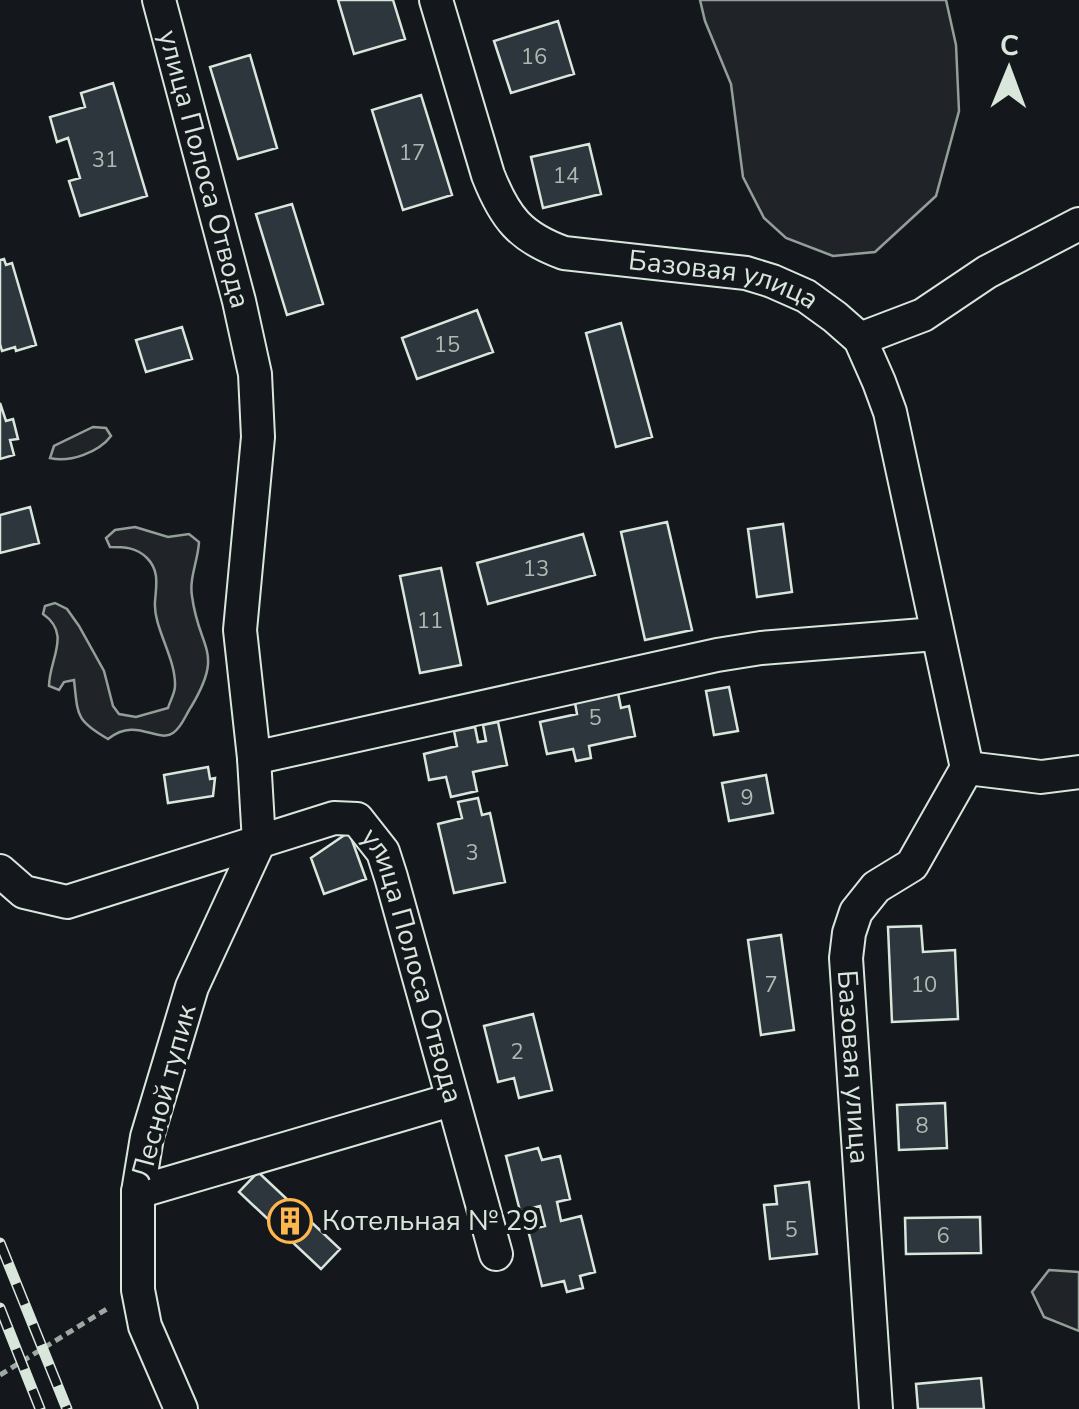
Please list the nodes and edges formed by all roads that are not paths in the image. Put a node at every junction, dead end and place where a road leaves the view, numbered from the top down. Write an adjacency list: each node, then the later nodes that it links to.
1 (160, 0): 6 (street, улица Полоса Отвода)
2 (436, 0): 4 (street, Базовая улица)
3 (1079, 224): 4 (street)
4 (860, 340): 5 (street, Базовая улица)
5 (936, 634): 6 (street); 7 (street, Базовая улица)
6 (254, 758): 9 (street, улица Полоса Отвода)
7 (967, 768): 8 (street); 15 (street, Базовая улица)
8 (1079, 772)
9 (258, 842): 10 (street, улица Полоса Отвода); 11 (street, улица Полоса Отвода); 12 (street, Лесной тупик)
10 (0, 871)
11 (451, 1100): 12 (street); 13 (street, улица Полоса Отвода)
12 (138, 1192): 14 (street, Лесной тупик)
13 (496, 1254)
14 (181, 1409)
15 (876, 1409)

